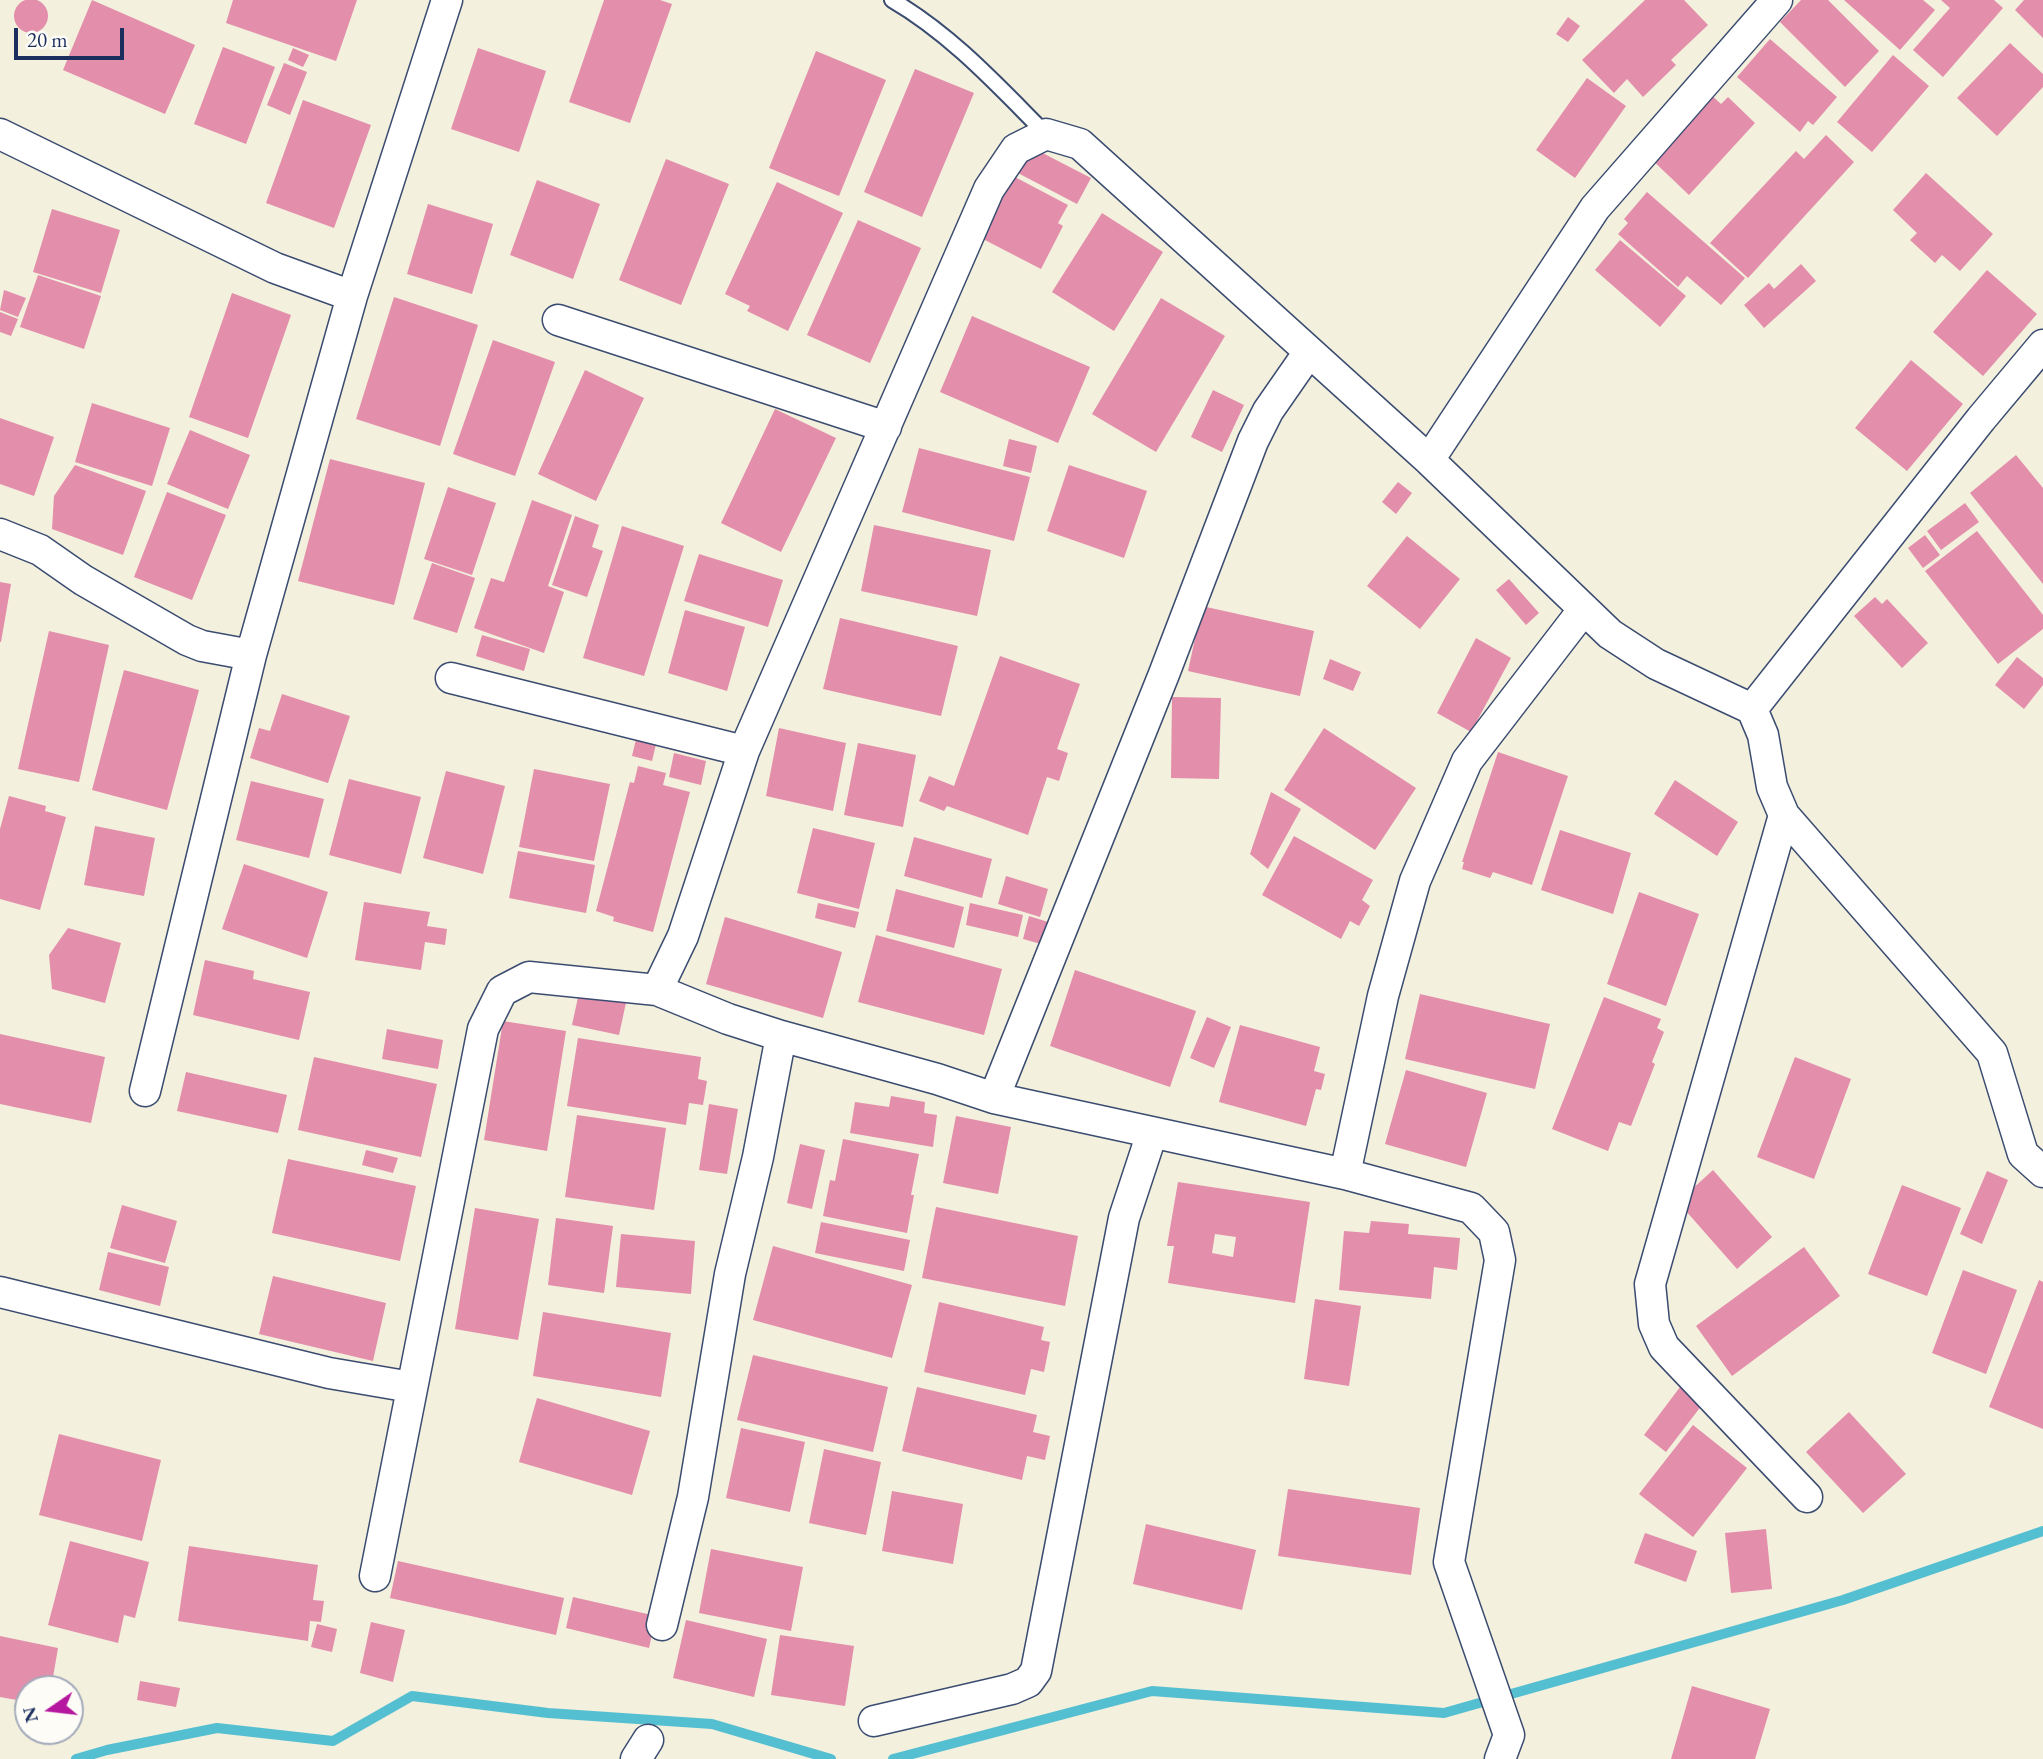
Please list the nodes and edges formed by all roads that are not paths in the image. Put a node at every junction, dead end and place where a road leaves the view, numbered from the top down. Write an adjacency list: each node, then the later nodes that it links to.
1 (447, 0): 6 (street)
2 (892, 0): 5 (lane)
3 (1777, 0): 11 (street)
4 (0, 134): 6 (street)
5 (1046, 134): 9 (street); 10 (street)
6 (352, 296): 14 (street)
7 (558, 320): 10 (street)
8 (2043, 345): 16 (street)
9 (1309, 352): 11 (street); 22 (street)
10 (886, 427): 17 (street)
11 (1429, 460): 13 (street)
12 (0, 534): 14 (street)
13 (1584, 608): 16 (street); 25 (street)
14 (251, 655): 21 (street)
15 (451, 678): 17 (street)
16 (1752, 709): 18 (street)
17 (744, 751): 19 (street)
18 (1784, 815): 24 (street); 28 (street)
19 (657, 990): 20 (street); 27 (street)
20 (781, 1036): 22 (street); 30 (street)
21 (145, 1091)
22 (995, 1098): 23 (street)
23 (1152, 1133): 25 (street); 31 (street)
24 (2043, 1172)
25 (1345, 1174): 32 (street)
26 (0, 1292): 27 (street)
27 (411, 1387): 29 (street)
28 (1807, 1497)
29 (375, 1576)
30 (662, 1625)
31 (874, 1721)
32 (1500, 1759)

